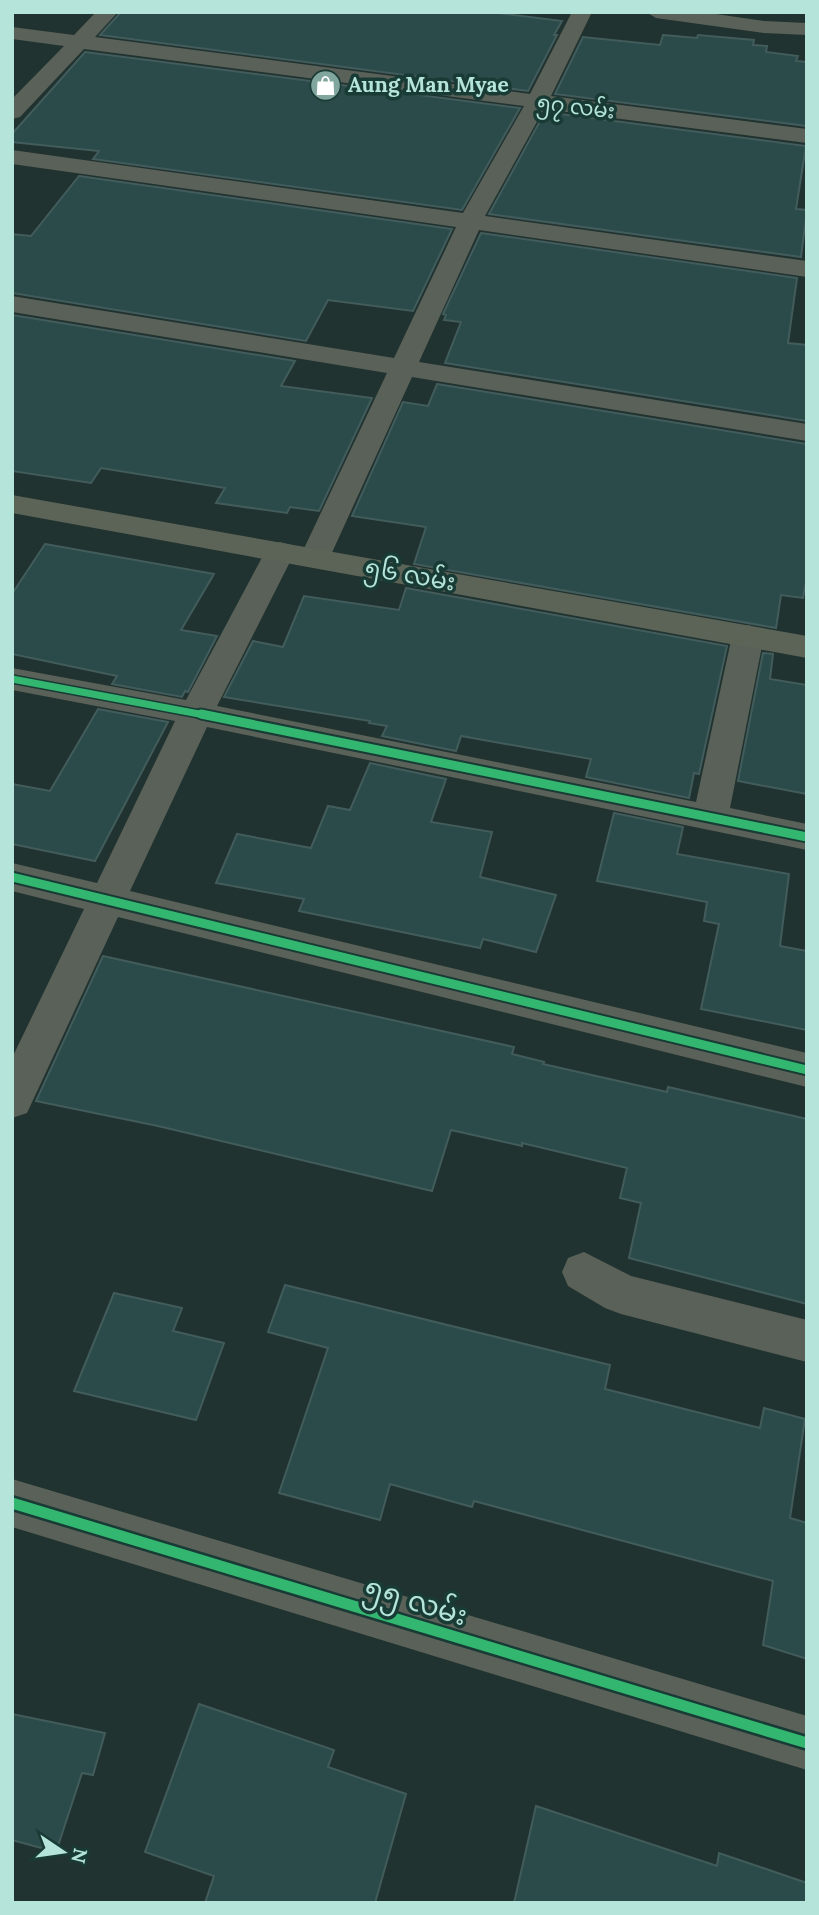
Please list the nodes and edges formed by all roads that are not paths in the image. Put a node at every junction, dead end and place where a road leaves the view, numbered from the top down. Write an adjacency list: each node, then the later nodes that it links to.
1 (108, 12): 6 (street)
2 (582, 12): 7 (street)
3 (656, 12): 4 (street)
4 (807, 29)
5 (12, 33): 6 (street, ၅၇ လမ်း)
6 (80, 42): 7 (street, ၅၇ လမ်း); 8 (street)
7 (537, 102): 9 (street, ၅၇ လမ်း); 11 (street)
8 (12, 112)
9 (807, 135)
10 (12, 157): 11 (street)
11 (470, 222): 12 (street); 14 (street)
12 (807, 269)
13 (12, 304): 14 (street)
14 (403, 366): 15 (street); 18 (street)
15 (807, 433)
16 (12, 504): 17 (street, ၅၆ လမ်း)
17 (280, 552): 18 (street, ၅၆ လမ်း); 22 (street)
18 (315, 557): 19 (street, ၅၆ လမ်း)
19 (748, 636): 20 (street, ၅၆ လမ်း); 23 (street)
20 (807, 647)
21 (12, 679): 22 (street)
22 (196, 713): 23 (street); 26 (street)
23 (711, 816): 24 (street)
24 (807, 837)
25 (12, 877): 26 (street)
26 (109, 899): 27 (street); 28 (street)
27 (807, 1070)
28 (12, 1101)
29 (584, 1272): 30 (street)
30 (807, 1341)
31 (12, 1503): 32 (street, ၅၅ လမ်း)
32 (807, 1743)

